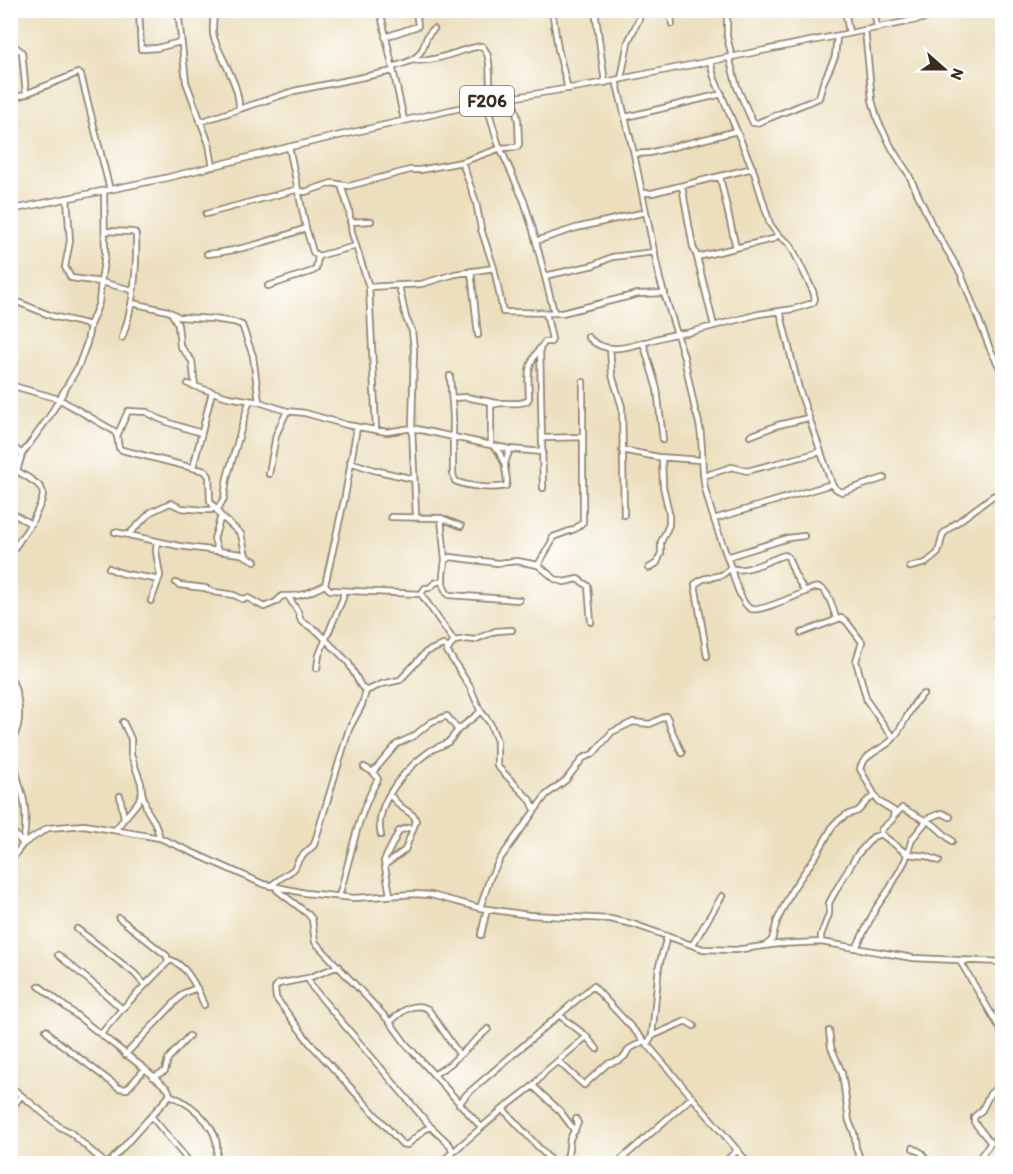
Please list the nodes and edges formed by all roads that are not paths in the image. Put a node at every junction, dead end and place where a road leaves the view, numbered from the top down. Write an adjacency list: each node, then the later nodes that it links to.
1 (139, 10): 22 (street)
2 (178, 10): 22 (street)
3 (213, 10): 36 (street)
4 (380, 10): 21 (street)
5 (416, 10): 21 (street)
6 (552, 10): 30 (street)
7 (595, 10): 29 (street)
8 (639, 10): 28 (street)
9 (670, 10): 15 (street)
10 (727, 10): 24 (street)
11 (845, 10): 19 (street)
12 (874, 10): 16 (street)
13 (966, 10): 14 (main road, F206)
14 (931, 14): 16 (main road, F206)
15 (672, 24)
16 (877, 27): 18 (main road, F206)
17 (434, 29): 25 (street)
18 (865, 30): 19 (main road, F206); 93 (street)
19 (849, 33): 20 (main road, F206)
20 (837, 36): 24 (main road, F206); 24 (street)
21 (385, 37): 27 (street)
22 (180, 42): 39 (street)
23 (10, 49): 31 (street)
24 (730, 57): 26 (main road, F206)
25 (413, 60): 27 (street); 35 (street)
26 (710, 61): 28 (main road, F206); 32 (street)
27 (392, 69): 36 (street); 38 (street)
28 (618, 80): 29 (main road, F206); 37 (street)
29 (605, 83): 30 (main road, F206)
30 (568, 89): 33 (main road, F206)
31 (26, 94): 34 (street); 50 (street)
32 (722, 94): 37 (street); 40 (street)
33 (512, 98): 35 (main road, F206); 42 (street)
34 (10, 100)
35 (489, 101): 38 (main road, F206); 42 (street)
36 (239, 109): 39 (street)
37 (626, 117): 43 (street)
38 (404, 120): 41 (main road, F206)
39 (200, 122): 45 (street)
40 (737, 131): 43 (street); 46 (street)
41 (289, 147): 45 (main road, F206); 51 (street)
42 (501, 148): 44 (street); 62 (street)
43 (634, 154): 52 (street)
44 (462, 162): 48 (street); 69 (street)
45 (213, 167): 50 (main road, F206)
46 (753, 168): 47 (street); 61 (street)
47 (720, 177): 49 (street); 64 (street)
48 (341, 185): 51 (street); 58 (street)
49 (682, 186): 52 (street); 68 (street)
50 (107, 191): 53 (main road, F206); 60 (street)
51 (299, 191): 56 (street); 59 (street)
52 (643, 193): 55 (street)
53 (67, 198): 54 (main road, F206); 72 (street)
54 (10, 210)
55 (646, 212): 62 (street); 65 (street)
56 (206, 214)
57 (371, 221): 58 (street)
58 (350, 222): 63 (street)
59 (306, 228): 66 (street); 67 (street)
60 (105, 231): 72 (street); 76 (street)
61 (778, 235): 64 (street); 81 (street)
62 (536, 241): 71 (street)
63 (356, 246): 67 (street); 75 (street)
64 (736, 249): 68 (street)
65 (655, 252): 71 (street); 77 (street)
66 (207, 254)
67 (318, 256): 73 (street)
68 (697, 257): 85 (street)
69 (494, 268): 70 (street); 83 (street)
70 (471, 271): 74 (street); 87 (street)
71 (545, 276): 82 (street)
72 (100, 282): 76 (street); 84 (street)
73 (268, 286)
74 (399, 286): 75 (street); 108 (street)
75 (369, 287): 109 (street)
76 (132, 290): 79 (street)
77 (665, 293): 82 (street); 86 (street)
78 (10, 299): 84 (street)
79 (132, 303): 80 (street); 89 (street)
80 (168, 311): 98 (street); 103 (street)
81 (780, 311): 85 (street); 106 (street)
82 (554, 312): 83 (street)
83 (546, 313): 91 (street)
84 (90, 325): 101 (street)
85 (714, 326): 86 (street)
86 (677, 333): 90 (street); 125 (street)
87 (477, 335)
88 (588, 337): 92 (street)
89 (122, 338)
90 (643, 342): 92 (street); 116 (street)
91 (540, 348): 104 (street); 115 (street)
92 (610, 348): 120 (street)
93 (1002, 372)
94 (450, 376): 100 (street)
95 (583, 382): 114 (street)
96 (188, 384): 98 (street)
97 (10, 385): 101 (street)
98 (195, 386): 99 (street)
99 (212, 392): 102 (street); 110 (street)
100 (452, 398): 104 (street); 113 (street)
101 (59, 399): 111 (street); 123 (street)
102 (249, 402): 103 (street); 138 (street)
103 (259, 402): 105 (street)
104 (496, 403): 118 (street)
105 (287, 411): 107 (street); 130 (street)
106 (808, 418): 112 (street); 122 (street)
107 (357, 427): 109 (street); 126 (street)
108 (412, 428): 109 (street); 113 (street); 133 (street)
109 (376, 429)
110 (201, 433): 111 (street); 128 (street)
111 (117, 436): 128 (street)
112 (750, 436)
113 (452, 437): 118 (street); 127 (street)
114 (582, 437): 115 (street); 157 (street)
115 (543, 438): 121 (street)
116 (663, 440)
117 (10, 444): 123 (street)
118 (491, 444): 119 (street); 127 (street)
119 (509, 449): 121 (street); 127 (street)
120 (622, 450): 124 (street); 140 (street)
121 (543, 452): 136 (street)
122 (820, 452): 131 (street); 135 (street)
123 (22, 454): 129 (street)
124 (662, 458): 125 (street); 160 (street)
125 (701, 460): 131 (street)
126 (350, 462): 133 (street); 165 (street)
127 (505, 465)
128 (193, 468): 138 (street)
129 (17, 471): 134 (street); 145 (street)
130 (269, 474)
131 (703, 474): 144 (street)
132 (884, 478): 135 (street)
133 (414, 479): 141 (street)
134 (10, 482)
135 (832, 484): 144 (street)
136 (543, 488)
137 (1002, 492): 158 (street)
138 (217, 511): 148 (street); 151 (street); 153 (street)
139 (10, 512): 145 (street)
140 (624, 515)
141 (416, 516): 142 (street); 143 (street)
142 (391, 517)
143 (441, 518): 146 (street); 155 (street)
144 (714, 519): 154 (street)
145 (31, 524): 152 (street)
146 (461, 526)
147 (116, 532): 148 (street)
148 (129, 534): 150 (street)
149 (804, 536): 154 (street)
150 (157, 541): 151 (street); 162 (street)
151 (218, 551): 153 (street)
152 (10, 556)
153 (246, 556): 156 (street)
154 (727, 557): 161 (street)
155 (445, 560): 157 (street); 163 (street)
156 (255, 561)
157 (537, 565): 175 (street)
158 (910, 567)
159 (109, 568): 162 (street)
160 (649, 568)
161 (731, 568): 167 (street); 167 (street); 181 (street)
162 (158, 580): 171 (street)
163 (443, 580): 168 (street); 170 (street)
164 (176, 583): 169 (street)
165 (325, 585): 166 (street); 169 (street)
166 (344, 591): 168 (street); 178 (street)
167 (805, 592): 174 (street)
168 (421, 594): 179 (street)
169 (288, 596): 178 (street)
170 (519, 600)
171 (151, 601)
172 (1002, 613): 173 (street)
173 (997, 617)
174 (836, 618): 177 (street); 189 (street)
175 (591, 622)
176 (512, 630): 179 (street)
177 (801, 633)
178 (325, 639): 182 (street); 184 (street)
179 (454, 641): 180 (street)
180 (448, 648): 184 (street); 186 (street)
181 (707, 656)
182 (317, 668)
183 (10, 676): 209 (street)
184 (366, 691): 214 (street)
185 (923, 694): 189 (street)
186 (481, 711): 188 (street); 197 (street)
187 (123, 722): 193 (street)
188 (458, 730): 192 (street); 194 (street)
189 (894, 737): 196 (street)
190 (682, 753): 197 (street)
191 (364, 767): 192 (street)
192 (373, 772): 217 (street)
193 (142, 792): 200 (street); 207 (street)
194 (390, 795): 203 (street); 206 (street)
195 (120, 796): 200 (street)
196 (875, 796): 198 (street); 227 (street)
197 (535, 810): 219 (street)
198 (895, 815): 201 (street); 205 (street)
199 (950, 817): 201 (street)
200 (124, 818): 204 (street)
201 (926, 821): 208 (street); 210 (street)
202 (10, 828): 209 (street)
203 (413, 828): 213 (street); 213 (street)
204 (115, 830): 207 (street); 209 (street)
205 (881, 834): 210 (street); 225 (street)
206 (381, 835)
207 (160, 838): 214 (street)
208 (952, 841)
209 (23, 844): 211 (street)
210 (907, 854): 212 (street); 228 (street)
211 (10, 861)
212 (939, 861)
213 (385, 865): 216 (street)
214 (270, 886): 215 (street)
215 (276, 889): 217 (street); 233 (street)
216 (390, 895): 217 (street); 219 (street)
217 (339, 896)
218 (722, 896): 226 (street)
219 (480, 908): 220 (street)
220 (487, 909): 223 (street); 224 (street)
221 (119, 918): 231 (street)
222 (77, 929): 235 (street)
223 (481, 935)
224 (667, 936): 226 (street); 250 (street)
225 (821, 942): 227 (street); 228 (street)
226 (693, 944): 227 (street)
227 (766, 945)
228 (856, 948): 230 (street)
229 (58, 956): 239 (street)
230 (960, 961): 232 (street); 244 (street)
231 (168, 962): 235 (street); 237 (street)
232 (1002, 962)
233 (339, 966): 234 (street); 242 (street)
234 (308, 978): 272 (street); 272 (street)
235 (145, 985): 239 (street)
236 (39, 986): 248 (street)
237 (197, 988): 238 (street); 256 (street)
238 (204, 1005)
239 (122, 1009): 248 (street)
240 (1002, 1014): 244 (street)
241 (560, 1015): 251 (street); 253 (street); 267 (street)
242 (390, 1022): 255 (street); 259 (street)
243 (694, 1026): 250 (street)
244 (999, 1027): 252 (street)
245 (488, 1029): 255 (street)
246 (46, 1030): 258 (street)
247 (829, 1030): 287 (street)
248 (101, 1034): 256 (street)
249 (189, 1036): 260 (street)
250 (652, 1036): 253 (street)
251 (588, 1038): 254 (street); 257 (street)
252 (1002, 1041)
253 (646, 1043): 257 (street); 266 (street)
254 (597, 1049)
255 (459, 1054): 259 (street)
256 (125, 1055): 258 (street)
257 (559, 1062): 263 (street)
258 (145, 1069): 260 (street)
259 (435, 1074): 267 (street)
260 (153, 1077): 264 (street)
261 (1002, 1083): 289 (street)
262 (10, 1086): 265 (street)
263 (533, 1086): 268 (street); 274 (street)
264 (170, 1095): 270 (street); 280 (street)
265 (21, 1096): 269 (street); 278 (street)
266 (692, 1097): 276 (street); 284 (street)
267 (459, 1104): 273 (street)
268 (504, 1109): 273 (street); 282 (street)
269 (10, 1110)
270 (151, 1116): 278 (street); 279 (street)
271 (576, 1119): 274 (street)
272 (431, 1126): 277 (street)
273 (481, 1128): 277 (street)
274 (575, 1131): 283 (street)
275 (913, 1148): 288 (street)
276 (738, 1150): 285 (street); 286 (street)
277 (453, 1153): 281 (street)
278 (107, 1164)
279 (191, 1164)
280 (214, 1164)
281 (439, 1164)
282 (554, 1164)
283 (562, 1164)
284 (616, 1164)
285 (722, 1164)
286 (749, 1164)
287 (862, 1164)
288 (928, 1164)
289 (974, 1164)

